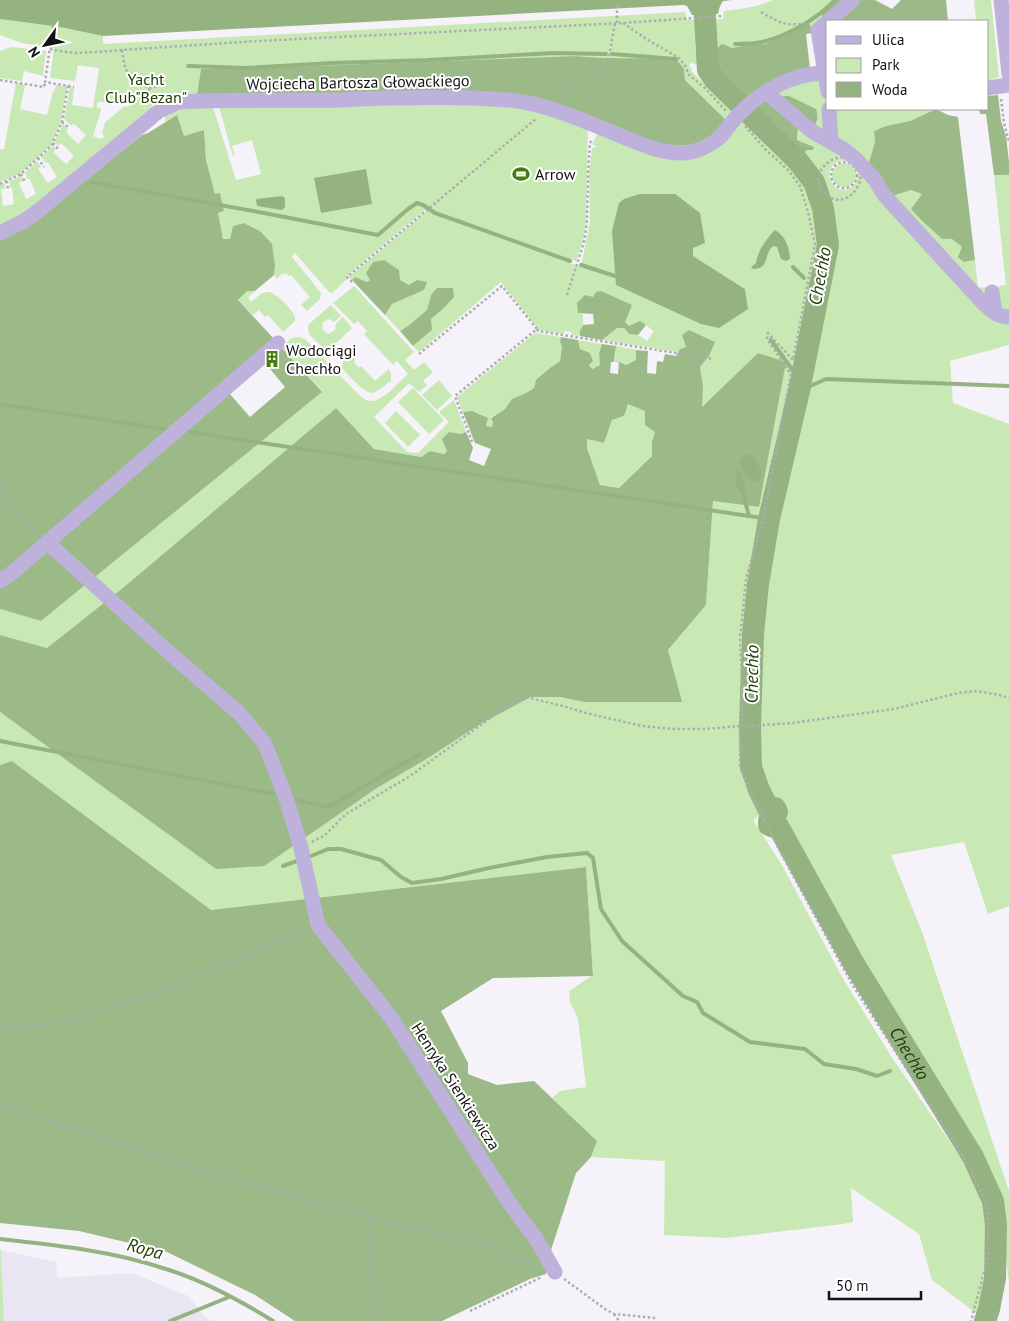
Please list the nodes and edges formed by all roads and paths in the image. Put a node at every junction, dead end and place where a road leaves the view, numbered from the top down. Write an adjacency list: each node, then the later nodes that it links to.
1 (852, 0): 6 (street)
2 (1001, 0): 15 (street)
3 (618, 4): 7 (path)
4 (761, 12): 11 (path)
5 (722, 16): 8 (path)
6 (829, 20)
7 (616, 23): 8 (path); 13 (path); 27 (path)
8 (623, 23): 29 (path)
9 (826, 23): 11 (street)
10 (53, 26): 12 (path)
11 (818, 30): 14 (street)
12 (50, 49): 13 (path); 17 (path)
13 (122, 50): 22 (path)
14 (826, 73): 24 (street, Wojciecha Bartosza Głowackiego)
15 (1009, 74)
16 (0, 80): 17 (path)
17 (45, 82): 20 (path)
18 (163, 85): 22 (path)
19 (1009, 85): 23 (street)
20 (68, 86): 21 (path); 30 (path)
21 (74, 87)
22 (149, 88): 26 (path)
23 (989, 88)
24 (766, 92): 29 (street, Wojciecha Bartosza Głowackiego); 32 (street)
25 (1001, 98): 33 (path)
26 (153, 104)
27 (548, 108): 29 (street, Wojciecha Bartosza Głowackiego); 47 (street, Wojciecha Bartosza Głowackiego); 48 (path)
28 (829, 110): 32 (street)
29 (738, 116): 61 (path)
30 (62, 122): 31 (path); 34 (path)
31 (69, 128)
32 (831, 142): 51 (street)
33 (1009, 142)
34 (53, 143): 36 (path); 37 (path)
35 (590, 143): 50 (path)
36 (58, 148)
37 (38, 158): 39 (path); 41 (path)
38 (848, 158): 40 (path)
39 (44, 167)
40 (860, 170)
41 (21, 174): 42 (path); 43 (path)
42 (7, 181): 45 (path); 46 (path)
43 (25, 182)
44 (832, 182): 44 (path)
45 (0, 184)
46 (8, 190)
47 (0, 233)
48 (352, 282)
49 (992, 292): 51 (street)
50 (567, 295)
51 (1002, 315)
52 (537, 329): 54 (path); 55 (path); 56 (path)
53 (278, 343): 58 (street)
54 (419, 354)
55 (713, 360)
56 (472, 442)
57 (0, 485): 58 (path)
58 (47, 542): 59 (street); 62 (street)
59 (0, 581)
60 (1009, 698): 61 (path)
61 (740, 726): 62 (path); 73 (path)
62 (301, 848): 63 (street)
63 (318, 925): 64 (path); 67 (street, Henryka Sienkiewicza)
64 (0, 1028)
65 (0, 1106): 66 (path)
66 (369, 1217): 67 (path); 71 (path)
67 (555, 1272): 68 (path); 69 (path)
68 (470, 1311)
69 (614, 1314): 70 (path); 72 (path)
70 (656, 1318)
71 (371, 1321)
72 (619, 1321)
73 (971, 1321)

